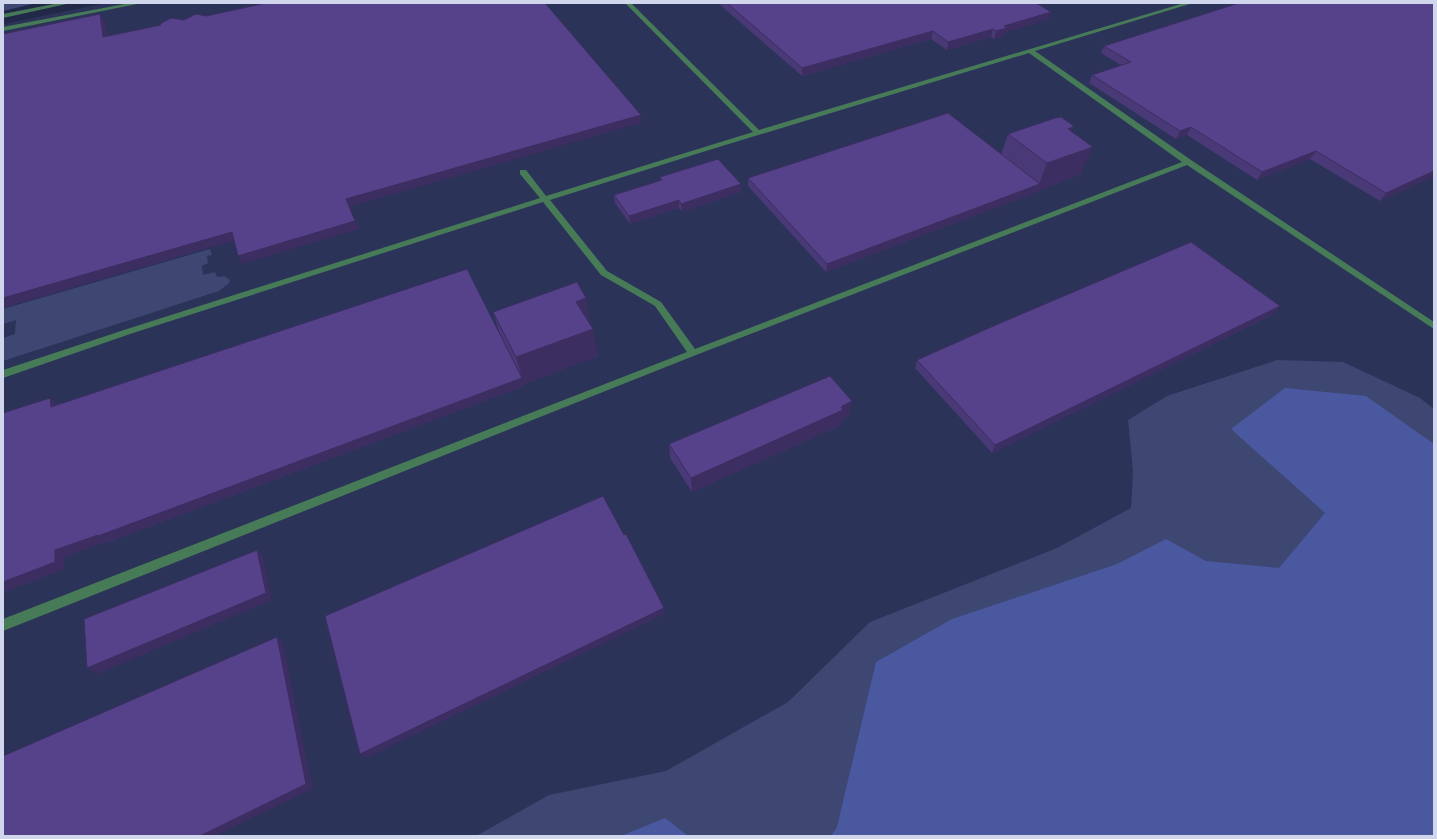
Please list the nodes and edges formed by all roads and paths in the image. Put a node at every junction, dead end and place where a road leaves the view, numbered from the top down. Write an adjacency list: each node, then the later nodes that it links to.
1 (68, 3): 5 (street)
2 (139, 3): 7 (street)
3 (628, 3): 9 (street)
4 (1190, 3): 8 (street)
5 (51, 5): 6 (street)
6 (3, 16)
7 (3, 29)
8 (1030, 51): 9 (street); 10 (street)
9 (757, 132): 12 (street)
10 (1188, 162): 13 (street); 14 (street)
11 (523, 172): 12 (street)
12 (544, 199): 14 (street); 15 (street)
13 (1434, 326)
14 (693, 353): 16 (street)
15 (3, 374)
16 (3, 625)

